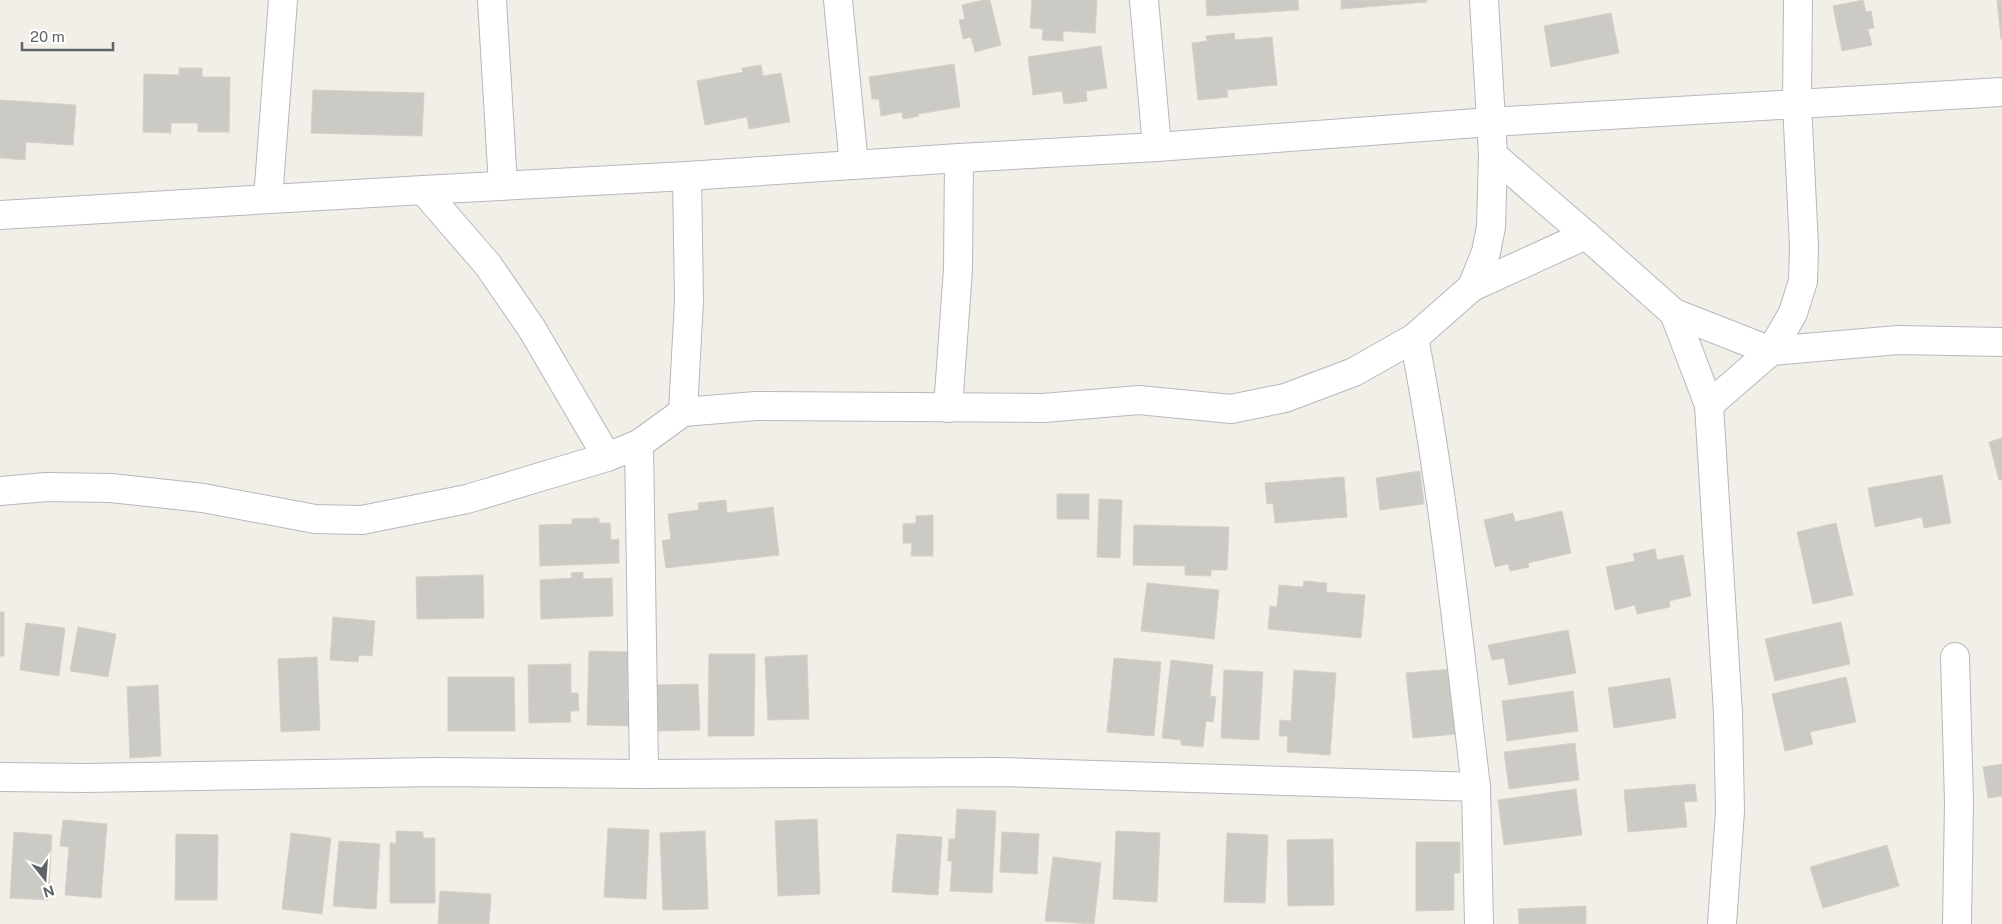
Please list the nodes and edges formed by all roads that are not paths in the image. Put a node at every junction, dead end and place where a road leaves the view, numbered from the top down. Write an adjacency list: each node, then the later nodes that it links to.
1 (283, 0): 17 (street)
2 (492, 0): 15 (street)
3 (838, 0): 13 (street)
4 (1144, 0): 10 (street)
5 (1484, 0): 9 (street)
6 (1798, 0): 8 (street)
7 (2002, 92): 8 (street)
8 (1797, 104): 9 (street); 24 (street)
9 (1490, 122): 10 (street); 11 (street)
10 (1156, 147): 12 (street)
11 (1493, 156): 19 (street); 20 (street)
12 (959, 158): 13 (street); 26 (street)
13 (854, 165): 14 (street)
14 (688, 176): 15 (street); 27 (street)
15 (503, 186): 16 (street)
16 (423, 190): 17 (street); 29 (street)
17 (268, 199): 18 (street)
18 (0, 215)
19 (1586, 235): 20 (street); 21 (street)
20 (1472, 287): 22 (street)
21 (1674, 313): 24 (street); 25 (street)
22 (1414, 338): 26 (street); 34 (street)
23 (2002, 342): 24 (street)
24 (1771, 351): 25 (street)
25 (1709, 405): 36 (street)
26 (948, 408): 27 (street)
27 (683, 412): 28 (street)
28 (640, 444): 29 (street); 32 (street)
29 (607, 457): 30 (street)
30 (0, 491)
31 (1955, 657): 37 (street)
32 (644, 774): 33 (street); 34 (street)
33 (0, 777)
34 (1476, 787): 35 (street)
35 (1479, 924)
36 (1722, 924)
37 (1957, 924)

